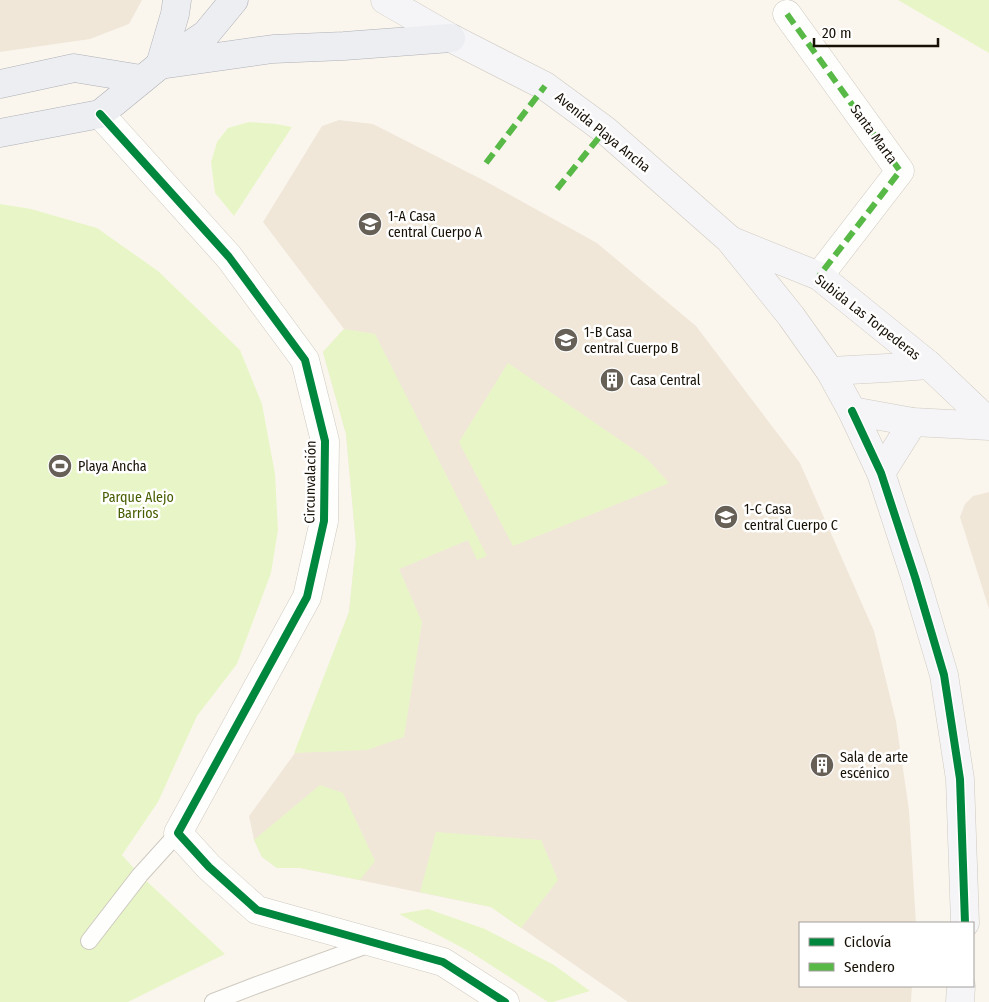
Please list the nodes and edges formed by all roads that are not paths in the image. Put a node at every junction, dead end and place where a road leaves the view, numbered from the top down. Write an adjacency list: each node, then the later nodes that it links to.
1 (177, 0): 6 (main road)
2 (234, 0): 6 (main road)
3 (385, 0): 5 (main road, Avenida Playa Ancha)
4 (787, 14): 11 (street, Santa Marta)
5 (451, 38): 6 (main road); 10 (main road, Avenida Playa Ancha)
6 (151, 72): 7 (main road); 8 (main road)
7 (0, 84)
8 (100, 114): 9 (main road); 18 (street, Circunvalación)
9 (0, 133)
10 (729, 239): 11 (main road, Subida Las Torpederas); 13 (main road)
11 (819, 276): 12 (main road, Subida Las Torpederas)
12 (929, 365): 13 (main road); 16 (main road, Subida Las Torpederas)
13 (830, 370): 14 (main road)
14 (852, 411): 15 (main road, Subida Las Torpederas); 17 (main road)
15 (913, 422): 16 (main road, Subida Las Torpederas); 17 (main road)
16 (989, 424)
17 (881, 473): 19 (main road)
18 (178, 833): 20 (lane); 21 (street)
19 (965, 922)
20 (89, 941)
21 (375, 943): 23 (lane); 24 (street)
22 (961, 987): 25 (main road)
23 (213, 1002)
24 (506, 1002)
25 (960, 1002)

